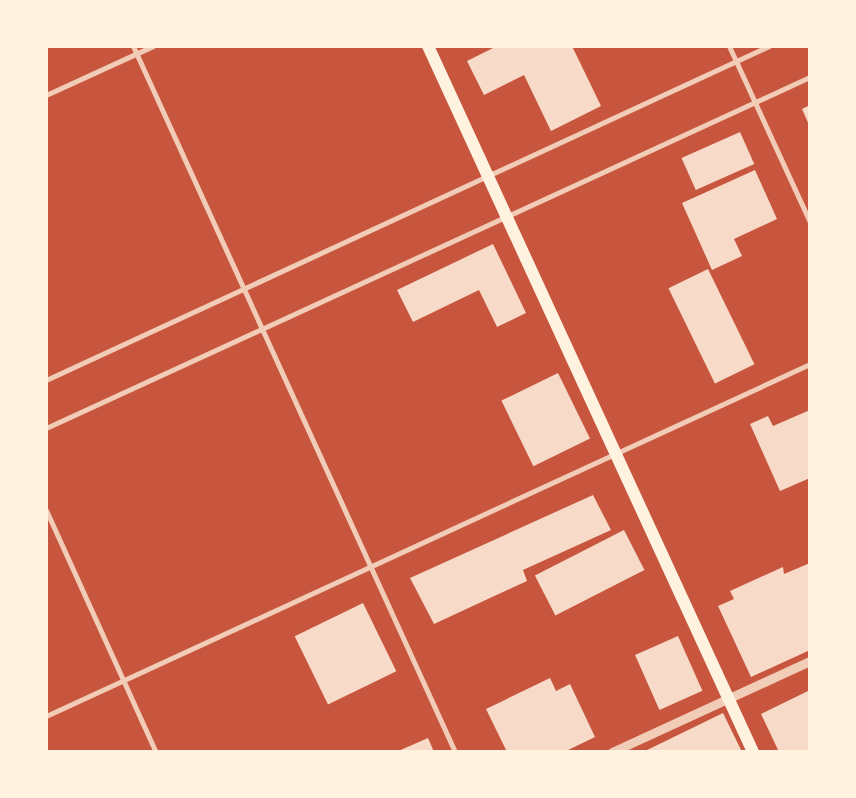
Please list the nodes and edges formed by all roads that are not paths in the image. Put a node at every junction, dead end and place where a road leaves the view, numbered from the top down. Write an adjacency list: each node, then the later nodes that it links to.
1 (133, 46): 6 (street)
2 (153, 46): 6 (street)
3 (428, 46): 11 (main road)
4 (728, 46): 7 (street)
5 (769, 46): 7 (street)
6 (137, 54): 9 (street); 14 (street)
7 (736, 62): 10 (street); 11 (street)
8 (810, 78): 10 (street)
9 (46, 95)
10 (754, 102): 12 (street); 13 (street)
11 (488, 176): 12 (main road); 14 (street)
12 (507, 216): 15 (street); 19 (main road)
13 (810, 222)
14 (244, 289): 15 (street); 17 (street)
15 (262, 329): 18 (street); 21 (street)
16 (810, 364): 19 (street)
17 (46, 380)
18 (46, 428)
19 (616, 454): 21 (street); 24 (main road)
20 (46, 510): 23 (street)
21 (370, 566): 23 (street); 27 (street)
22 (810, 661): 24 (street)
23 (124, 680): 25 (street); 26 (street)
24 (728, 698): 28 (street); 29 (main road)
25 (46, 716)
26 (156, 752)
27 (455, 752)
28 (612, 752)
29 (753, 752)

